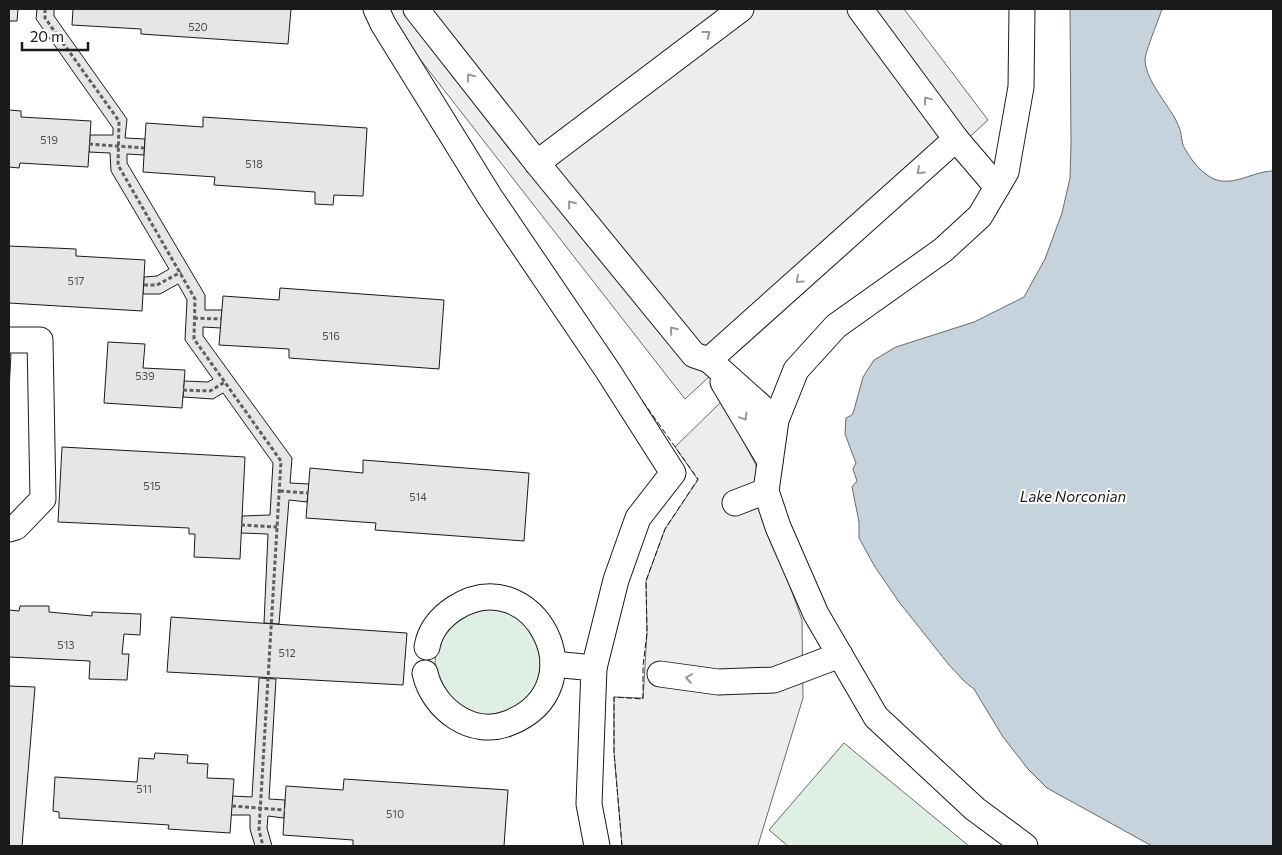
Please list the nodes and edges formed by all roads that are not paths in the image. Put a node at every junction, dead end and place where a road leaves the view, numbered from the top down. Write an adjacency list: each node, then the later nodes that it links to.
1 (376, 9): 19 (street)
2 (416, 9): 7 (street, one-way to 2)
3 (860, 9): 6 (street, one-way to 3)
4 (1022, 9): 8 (street)
5 (738, 11): 7 (street, one-way to 5)
6 (956, 139): 8 (street); 10 (street, one-way to 10)
7 (537, 163): 10 (street, one-way to 7)
8 (997, 187): 11 (street)
9 (9, 340): 15 (street)
10 (709, 360): 11 (street); 12 (street, one-way to 12)
11 (776, 420): 12 (street)
12 (770, 461): 13 (street)
13 (766, 492): 14 (street); 17 (street)
14 (736, 503)
15 (9, 529)
16 (427, 646): 18 (street)
17 (840, 655): 21 (street, one-way to 21); 23 (street)
18 (554, 664): 19 (street); 20 (street)
19 (594, 668): 22 (street)
20 (425, 673)
21 (660, 674)
22 (597, 846)
23 (1025, 846)

